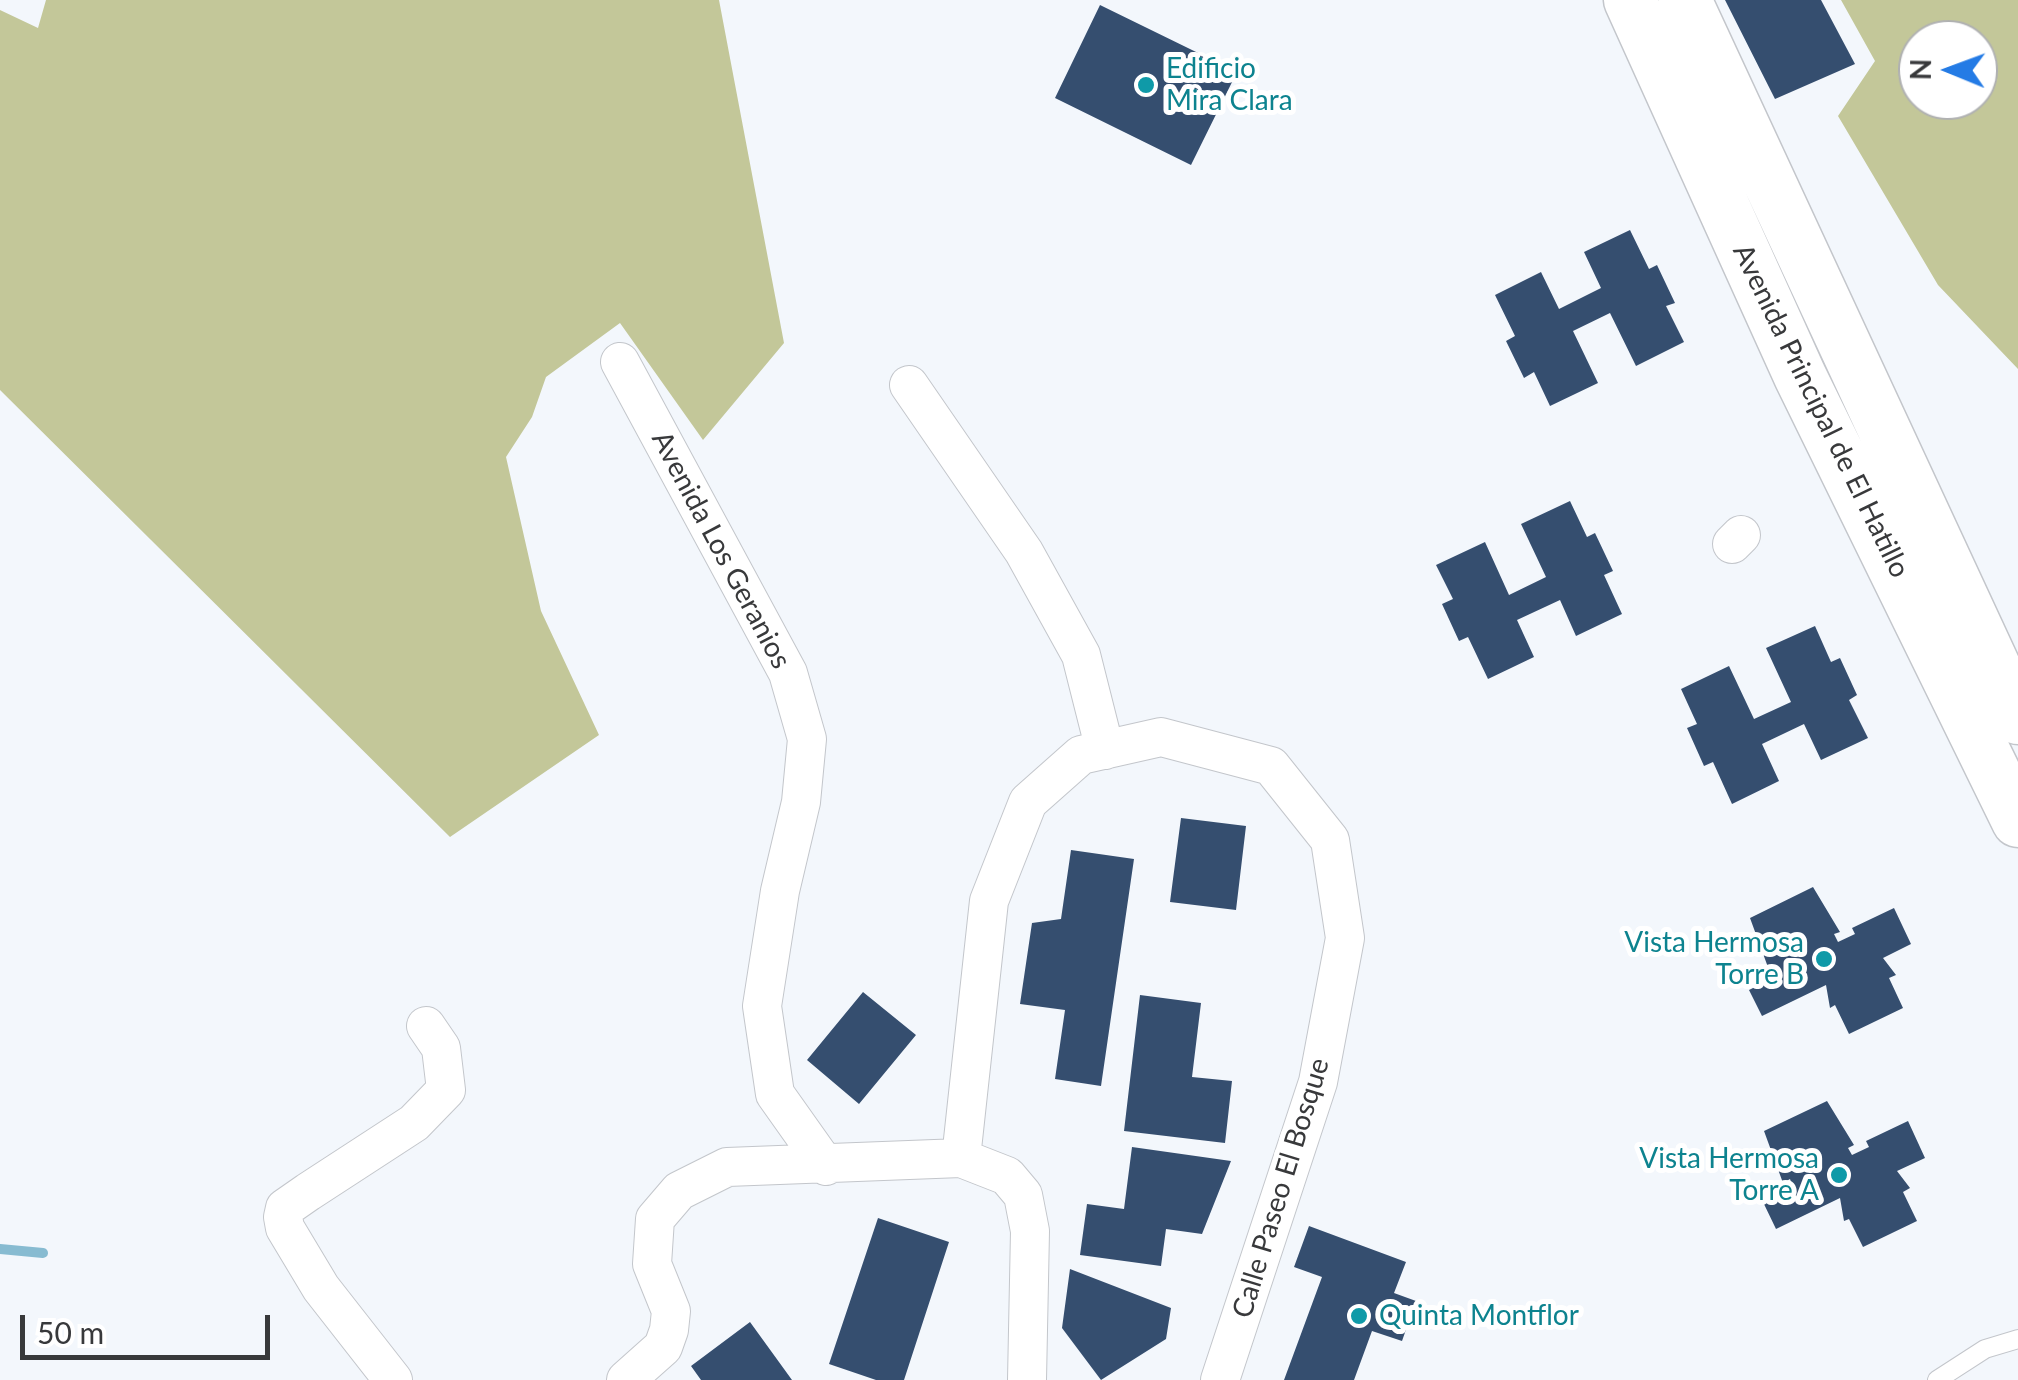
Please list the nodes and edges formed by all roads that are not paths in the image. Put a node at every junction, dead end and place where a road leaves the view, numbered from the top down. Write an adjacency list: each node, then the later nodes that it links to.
1 (1630, 0): 7 (main road, Avenida Principal de El Hatillo)
2 (1685, 0): 5 (main road, Avenida Principal de El Hatillo)
3 (620, 362): 10 (street, Avenida Los Geranios)
4 (910, 386): 6 (street)
5 (2018, 718)
6 (1104, 750): 9 (street, Calle Paseo El Bosque); 15 (street, Calle Paseo El Bosque)
7 (2018, 821)
8 (426, 1026): 12 (street)
9 (961, 1158): 10 (street); 14 (street)
10 (826, 1166): 13 (street)
11 (2018, 1340): 16 (lane)
12 (393, 1380)
13 (626, 1380)
14 (1028, 1380)
15 (1220, 1380)
16 (1938, 1380)

